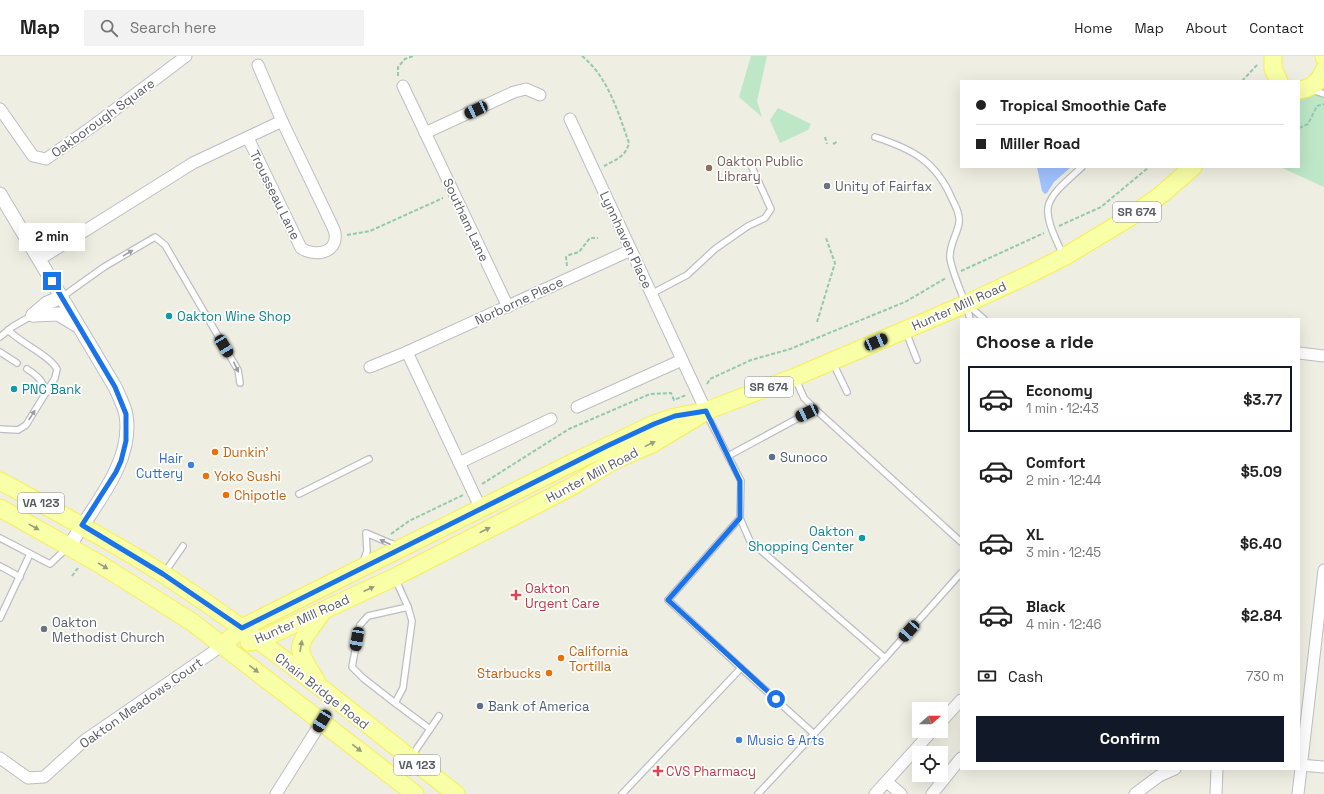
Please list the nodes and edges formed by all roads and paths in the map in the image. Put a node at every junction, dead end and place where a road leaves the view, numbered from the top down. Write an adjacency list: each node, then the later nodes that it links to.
1 (186, 56): 17 (street, Oakborough Square)
2 (412, 56): 9 (path)
3 (582, 56): 27 (path)
4 (1271, 64): 7 (path); 8 (main road)
5 (258, 65): 16 (street, Trousseau Lane)
6 (1324, 70): 10 (main road)
7 (1244, 80)
8 (1265, 80)
9 (403, 86): 19 (street, Southam Lane)
10 (1302, 89): 11 (lane)
11 (1324, 94)
12 (540, 95): 19 (street)
13 (1324, 104): 18 (path)
14 (0, 110): 17 (street, Oakborough Square)
15 (570, 119): 35 (street, Lynnhaven Place)
16 (282, 121): 22 (street, Trousseau Lane); 22 (street, Trousseau Lane)
17 (4, 124)
18 (1300, 128)
19 (425, 133): 42 (street, Southam Lane)
20 (825, 137): 24 (path)
21 (875, 137): 43 (lane)
22 (248, 138): 37 (street, Trousseau Lane)
23 (837, 142): 25 (path)
24 (827, 144)
25 (833, 144)
26 (750, 164): 40 (lane)
27 (602, 166)
28 (1081, 168): 36 (lane)
29 (1192, 168): 36 (main road, Hunter Mill Road / SR 674)
30 (0, 194): 37 (street)
31 (446, 197): 32 (path)
32 (346, 235)
33 (598, 238): 38 (path)
34 (826, 238): 46 (path)
35 (631, 250): 40 (street, Lynnhaven Place); 42 (street, Norborne Place)
36 (1064, 257): 43 (main road, Hunter Mill Road / SR 674)
37 (40, 259): 41 (street)
38 (567, 266)
39 (945, 279): 63 (path)
40 (651, 294): 55 (street, Lynnhaven Place)
41 (62, 297): 44 (street); 47 (street); 62 (lane, one-way to 62)
42 (508, 307): 52 (street, Norborne Place)
43 (968, 311): 45 (lane); 49 (main road, Hunter Mill Road / SR 674)
44 (33, 315): 47 (street); 48 (lane)
45 (982, 318)
46 (817, 322)
47 (79, 326): 83 (street)
48 (8, 330): 50 (lane); 65 (lane)
49 (905, 330): 56 (lane); 57 (main road, Hunter Mill Road / SR 674)
50 (0, 337)
51 (0, 352): 58 (lane)
52 (407, 352): 59 (street, Norborne Place); 74 (street)
53 (1300, 353): 54 (street)
54 (1324, 356)
55 (682, 360): 67 (street); 69 (street, Lynnhaven Place)
56 (917, 360)
57 (832, 361): 61 (main road, Hunter Mill Road / SR 674); 64 (lane)
58 (17, 363)
59 (370, 367)
60 (27, 369): 65 (lane)
61 (795, 377): 68 (lane); 69 (main road, Hunter Mill Road / SR 674)
62 (240, 382)
63 (704, 389)
64 (847, 392)
65 (46, 393): 71 (lane, one-way to 65)
66 (674, 400): 76 (path)
67 (577, 407)
68 (816, 409): 72 (lane); 86 (lane)
69 (706, 411): 72 (lane); 78 (main road, Hunter Mill Road / SR 674)
70 (551, 419): 74 (street)
71 (0, 429)
72 (728, 456): 82 (lane)
73 (369, 459): 77 (lane)
74 (459, 463): 81 (street)
75 (0, 481): 83 (main road, Chain Bridge Road / VA 123)
76 (481, 484)
77 (299, 494)
78 (533, 494): 81 (main road, Hunter Mill Road / SR 674); 99 (main road, Hunter Mill Road / SR 674, one-way to 78)
79 (463, 495): 84 (path)
80 (0, 508): 87 (main road, Chain Bridge Road / VA 123, one-way to 87)
81 (481, 509): 89 (main road, Hunter Mill Road / SR 674)
82 (740, 518): 106 (lane); 107 (lane)
83 (82, 525): 87 (street); 95 (main road, Chain Bridge Road / VA 123)
84 (387, 537)
85 (0, 538): 90 (lane)
86 (960, 541)
87 (69, 546): 90 (lane); 105 (main road, Chain Bridge Road / VA 123, one-way to 105)
88 (183, 546): 95 (lane)
89 (405, 547): 93 (main road, Hunter Mill Road / SR 674); 93 (lane, one-way to 93)
90 (30, 554): 98 (lane)
91 (0, 566): 98 (lane)
92 (78, 568): 97 (path)
93 (361, 569): 103 (main road, Hunter Mill Road / SR 674)
94 (1324, 570): 120 (street)
95 (163, 574): 103 (main road, Chain Bridge Road / VA 123)
96 (960, 574): 106 (lane)
97 (72, 576)
98 (20, 577): 102 (lane)
99 (395, 577): 100 (lane); 101 (main road, Hunter Mill Road / SR 674, one-way to 99)
100 (408, 607): 110 (lane); 110 (lane)
101 (322, 611): 104 (main road, Hunter Mill Road / SR 674); 108 (main road, one-way to 101)
102 (0, 618)
103 (242, 628): 104 (main road, Chain Bridge Road / VA 123); 105 (main road, Hunter Mill Road / SR 674)
104 (258, 641): 105 (main road, Hunter Mill Road / SR 674); 108 (main road, Chain Bridge Road / VA 123)
105 (223, 645): 113 (main road, Chain Bridge Road / VA 123, one-way to 113); 117 (street, Oakton Meadows Court)
106 (885, 658): 115 (lane)
107 (741, 668): 115 (lane); 129 (lane)
108 (324, 692): 118 (main road, Chain Bridge Road / VA 123)
109 (960, 701): 111 (street)
110 (395, 703): 114 (lane)
111 (948, 714)
112 (439, 716): 114 (lane)
113 (322, 721): 126 (street); 127 (main road, Chain Bridge Road / VA 123, one-way to 127)
114 (430, 729): 118 (lane)
115 (814, 734): 130 (lane)
116 (926, 738): 125 (street)
117 (0, 758)
118 (410, 759): 128 (main road, Chain Bridge Road / VA 123)
119 (960, 759): 133 (street)
120 (1300, 765): 121 (street)
121 (1324, 767)
122 (1173, 770): 134 (street)
123 (1217, 770): 135 (street)
124 (1300, 770): 136 (street)
125 (887, 782): 131 (street); 132 (street)
126 (276, 794)
127 (415, 794)
128 (456, 794)
129 (622, 794)
130 (758, 794)
131 (875, 794)
132 (901, 794)
133 (932, 794)
134 (1135, 794)
135 (1216, 794)
136 (1298, 794)

